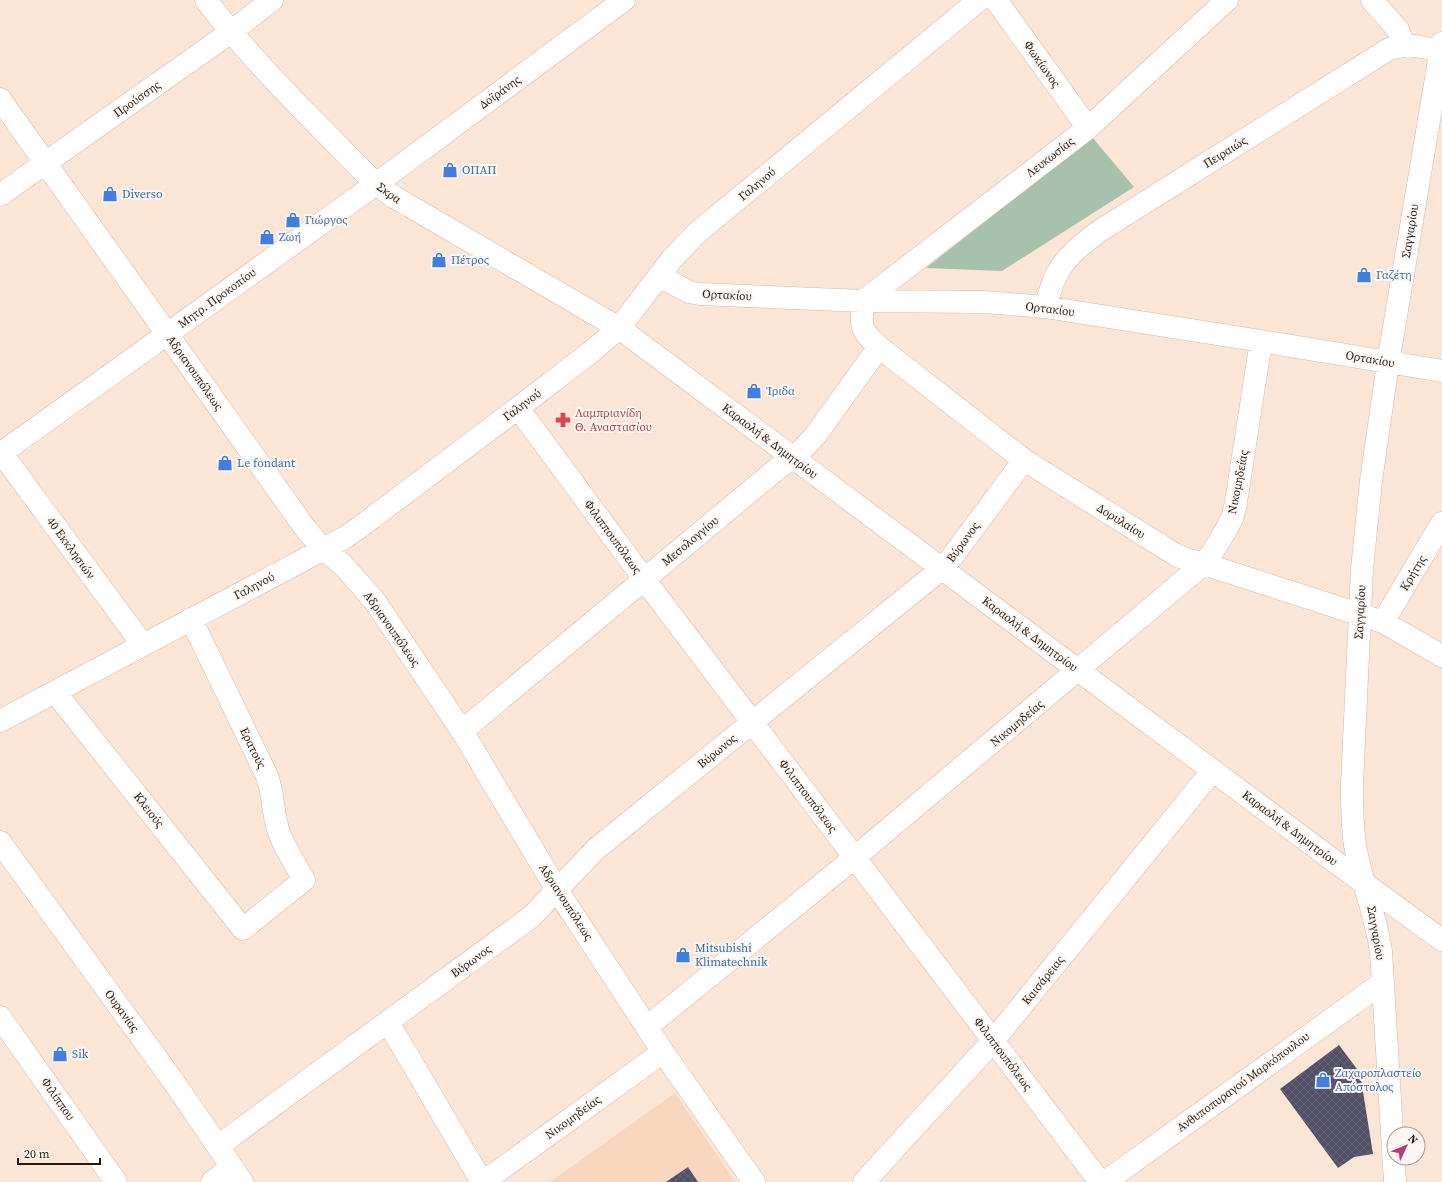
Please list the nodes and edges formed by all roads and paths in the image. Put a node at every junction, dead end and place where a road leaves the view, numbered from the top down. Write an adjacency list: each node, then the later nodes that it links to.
1 (206, 0): 9 (street, Σκρα)
2 (272, 0): 9 (street, Προύσσης)
3 (624, 0): 8 (street, Δοϊράνης)
4 (979, 0): 17 (street, Γαληνού)
5 (996, 0): 13 (street, Φωκίωνος)
6 (1227, 0): 13 (street, Λευκωσίας)
7 (1372, 0): 10 (street)
8 (601, 7): 15 (street, Δοϊράνης)
9 (231, 32): 14 (street, Προύσσης); 15 (street, Σκρα)
10 (1404, 45): 11 (street, Πειραιώς); 19 (street, Πειραιώς)
11 (1441, 47): 24 (street, Σαγγαρίου)
12 (0, 99): 14 (street, Αδριανουπόλεως)
13 (1088, 128): 18 (street, Λευκωσίας)
14 (46, 163): 16 (street, Προύσσης); 21 (street, Αδριανουπόλεως)
15 (376, 184): 20 (street, Σκρα); 21 (street, Μητρ. Προκοπίου)
16 (0, 196)
17 (659, 276): 18 (street, Ορτακίου); 20 (street, Γαληνού)
18 (863, 301): 19 (street, Ορτακίου); 23 (street, Δορυλαίου)
19 (1045, 307): 22 (street, Ορτακίου)
20 (619, 328): 26 (street, Γαληνού); 28 (street, Καραολή & Δημητρίου)
21 (167, 333): 27 (street, Μητρ. Προκοπίου); 31 (street, Αδριανουπόλεως)
22 (1261, 341): 24 (street, Ορτακίου); 32 (street, Νικομηδείας)
23 (879, 347): 28 (street, Μεσολογγίου); 29 (street, Δορυλαίου)
24 (1388, 363): 25 (street, Ορτακίου); 35 (street, Σαγγαρίου)
25 (1442, 371)
26 (518, 408): 31 (street, Γαληνού); 34 (street, Φιλιππουπόλεως)
27 (0, 452): 38 (street, 40 Εκκλησιών)
28 (794, 458): 33 (street, Καραολή & Δημητρίου); 34 (street, Μεσολογγίου)
29 (1024, 460): 32 (street, Δορυλαίου); 33 (street, Βύρωνος)
30 (1442, 523): 37 (street, Κρήτης)
31 (324, 549): 36 (street, Γαληνού); 44 (street, Αδριανουπόλεως)
32 (1204, 564): 35 (street, Δορυλαίου); 40 (street, Νικομηδείας)
33 (943, 569): 40 (street, Καραολή & Δημητρίου); 43 (street, Βύρωνος)
34 (644, 579): 43 (street, Φιλιππουπόλεως); 44 (street, Μεσολογγίου)
35 (1359, 613): 37 (street, Δορυλαίου); 48 (street, Σαγγαρίου)
36 (191, 619): 38 (street, Γαληνού); 50 (street, Ερατούς)
37 (1383, 622): 39 (street, Δορυλαίου)
38 (143, 645): 41 (street, Γαληνού)
39 (1442, 656)
40 (1079, 671): 45 (street, Καραολή & Δημητρίου); 47 (street, Νικομηδείας)
41 (55, 692): 42 (street, Γαληνού); 50 (street, Κλειούς)
42 (0, 721)
43 (752, 722): 47 (street, Φιλιππουπόλεως); 49 (street, Βύρωνος)
44 (462, 731): 49 (street, Αδριανουπόλεως)
45 (1213, 770): 48 (street, Καραολή & Δημητρίου); 56 (street, Καισάρειας)
46 (0, 842): 58 (street, Ουρανίας)
47 (854, 858): 55 (street, Νικομηδείας); 56 (street, Φιλιππουπόλεως)
48 (1365, 884): 51 (street, Καραολή & Δημητρίου); 52 (street, Σαγγαρίου)
49 (556, 890): 54 (street, Βύρωνος); 55 (street, Αδριανουπόλεως)
50 (243, 929)
51 (1442, 940)
52 (1382, 983): 66 (street, Ανθυποπυραγού Μαρκόπουλου); 67 (street, Σαγγαρίου)
53 (0, 1017): 60 (street, Φιλίππου)
54 (388, 1022): 58 (street, Βύρωνος); 62 (street)
55 (647, 1027): 57 (street, Αδριανουπόλεως)
56 (993, 1041): 64 (street, Καισάρειας); 65 (street, Φιλιππουπόλεως)
57 (663, 1052): 62 (street, Νικομηδείας); 63 (street, Αδριανουπόλεως)
58 (218, 1146): 59 (street, Ουρανίας)
59 (237, 1175): 61 (street)
60 (116, 1182)
61 (212, 1182)
62 (482, 1182)
63 (754, 1182)
64 (864, 1182)
65 (1100, 1182)
66 (1105, 1182)
67 (1395, 1182)

